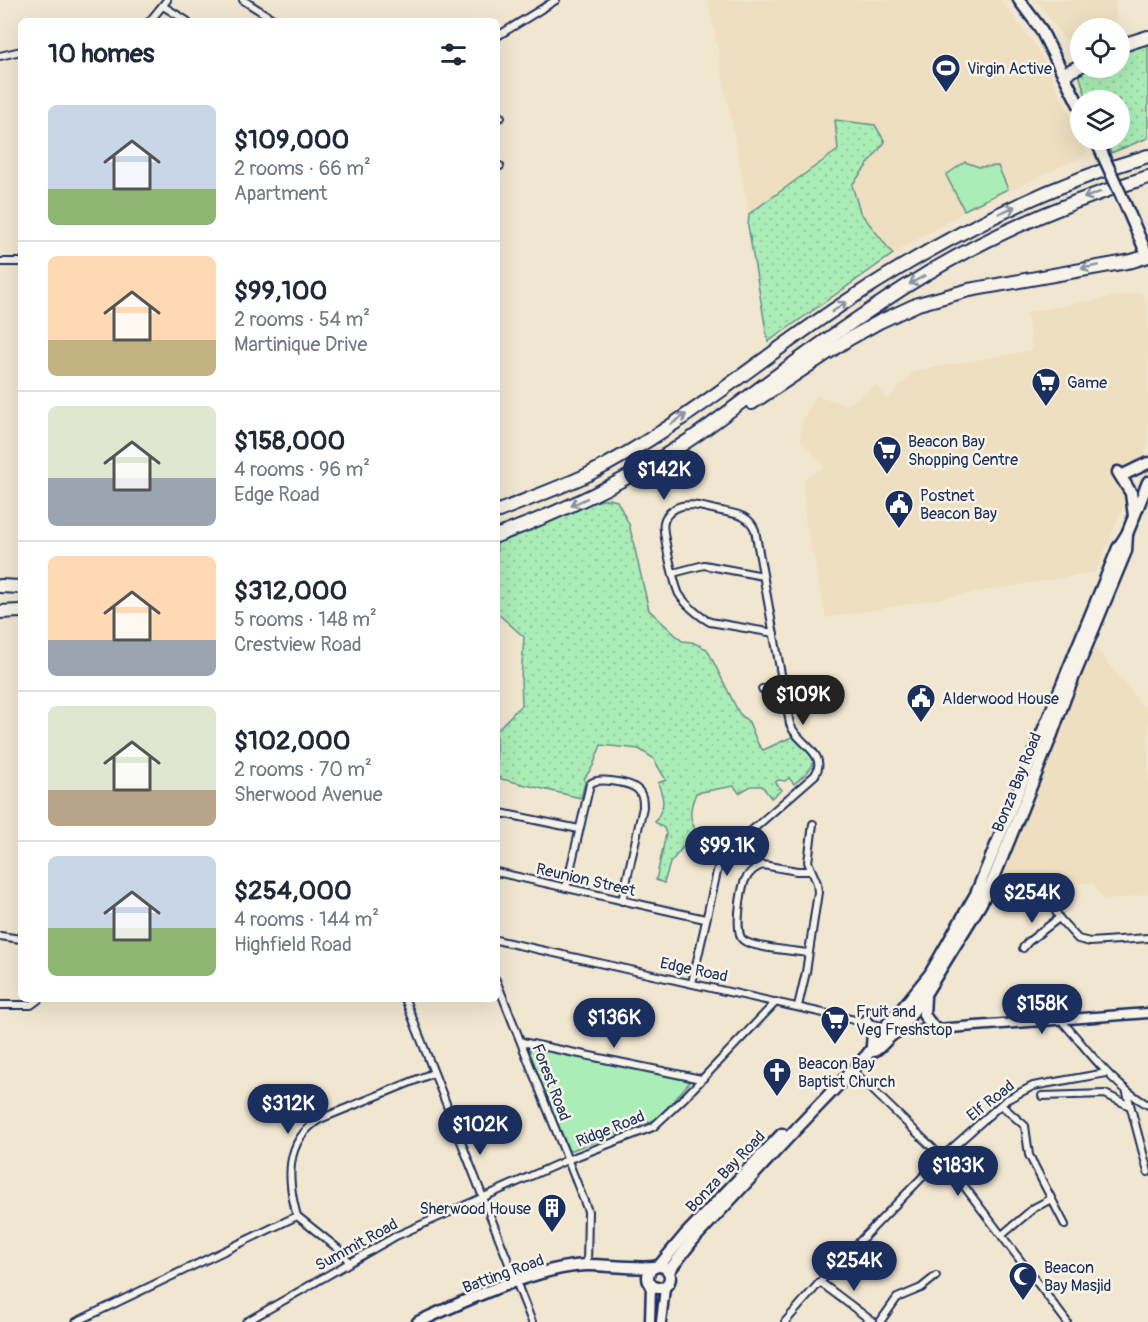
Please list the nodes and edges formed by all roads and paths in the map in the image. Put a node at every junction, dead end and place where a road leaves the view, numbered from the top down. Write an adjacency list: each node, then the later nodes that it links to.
1 (243, 0): 7 (street)
2 (556, 0): 8 (street)
3 (1019, 0): 14 (main road)
4 (165, 3): 5 (street); 6 (street)
5 (152, 18)
6 (183, 18)
7 (271, 18)
8 (500, 35)
9 (1148, 37): 10 (highway)
10 (1130, 43)
11 (18, 52): 12 (street)
12 (0, 56)
13 (1070, 71): 14 (highway)
14 (1064, 74): 15 (main road)
15 (1072, 90)
16 (1148, 149): 20 (highway)
17 (1100, 150): 21 (main road, bridge)
18 (1148, 156): 20 (highway)
19 (1148, 177): 24 (highway, one-way to 24)
20 (1063, 186): 27 (highway, one-way to 20)
21 (1148, 256): 24 (highway, one-way to 24)
22 (0, 262): 23 (street)
23 (18, 262)
24 (719, 419): 30 (highway, one-way to 30)
25 (1148, 463): 28 (main road)
26 (1148, 482): 28 (main road, Bonza Bay Road)
27 (500, 510)
28 (1134, 516): 29 (main road, Bonza Bay Road)
29 (1127, 534): 62 (main road, Bonza Bay Road); 71 (main road, Bonza Bay Road)
30 (500, 535)
31 (673, 573): 32 (street); 32 (street); 41 (street)
32 (763, 576): 41 (street)
33 (0, 580): 34 (highway)
34 (18, 582)
35 (0, 586): 36 (highway)
36 (18, 587)
37 (0, 607): 38 (highway)
38 (18, 610)
39 (18, 610): 40 (highway)
40 (0, 612)
41 (774, 633): 42 (street)
42 (783, 688): 43 (street); 53 (street)
43 (762, 689)
44 (500, 813): 46 (street)
45 (813, 824): 47 (street)
46 (579, 829): 50 (street); 51 (street)
47 (810, 871): 59 (street); 59 (street)
48 (500, 873): 50 (street, Reunion Street)
49 (1049, 885): 52 (street)
50 (566, 888): 51 (street, Reunion Street)
51 (622, 901): 53 (street, Reunion Street)
52 (1059, 918): 55 (street); 58 (street)
53 (705, 919): 60 (street)
54 (0, 936): 56 (street)
55 (1148, 938)
56 (18, 939)
57 (500, 941): 60 (street, Edge Road)
58 (1023, 948)
59 (808, 953): 67 (street)
60 (692, 983): 65 (street, Edge Road)
61 (500, 990): 73 (street, Forest Road)
62 (927, 991): 71 (main road, Bonza Bay Road); 72 (main road)
63 (35, 1002): 66 (street)
64 (406, 1002): 76 (street)
65 (776, 1002): 67 (street, Edge Road); 78 (street, Ridge Road)
66 (0, 1005)
67 (798, 1006): 70 (street, Edge Road)
68 (1148, 1013): 69 (street, Edge Road)
69 (1061, 1020): 72 (street, Edge Road); 77 (street)
70 (866, 1021): 71 (street, Edge Road); 74 (main road)
71 (893, 1028): 72 (street, Edge Road); 74 (main road, Bonza Bay Road)
72 (931, 1028)
73 (522, 1042): 78 (street); 85 (street, Forest Road)
74 (869, 1052): 75 (main road, Bonza Bay Road)
75 (852, 1070): 84 (street); 95 (main road, Bonza Bay Road)
76 (433, 1073): 87 (street); 89 (street)
77 (1107, 1073): 79 (street); 81 (street, Elf Road)
78 (701, 1079): 85 (street, Ridge Road)
79 (1127, 1093): 82 (street); 83 (street)
80 (1042, 1096): 83 (street)
81 (1001, 1105): 84 (street, Elf Road); 88 (street)
82 (1148, 1105)
83 (1130, 1106): 86 (street)
84 (942, 1157): 91 (street); 98 (street, Elf Road)
85 (567, 1160): 87 (street, Ridge Road); 93 (street, Forest Road)
86 (1148, 1172)
87 (482, 1196): 92 (street, Summit Road); 97 (street)
88 (1051, 1199): 90 (street); 91 (street)
89 (297, 1216): 92 (street); 103 (street)
90 (1065, 1225)
91 (1002, 1235): 111 (street)
92 (349, 1262): 104 (street, Summit Road)
93 (587, 1265): 94 (main road, Batting Road); 97 (main road, Batting Road)
94 (602, 1266): 95 (main road, Batting Road); 99 (main road, Batting Road)
95 (661, 1268): 99 (main road); 100 (main road)
96 (936, 1276): 110 (street)
97 (516, 1282): 101 (main road, Batting Road); 106 (street)
98 (820, 1282): 102 (street, Elf Road); 109 (street)
99 (650, 1283): 100 (main road); 107 (street)
100 (664, 1288): 108 (street)
101 (434, 1319): 105 (main road, Batting Road)
102 (786, 1321)
103 (76, 1322)
104 (246, 1322)
105 (418, 1322)
106 (532, 1322)
107 (650, 1322)
108 (661, 1322)
109 (873, 1322)
110 (880, 1322)
111 (1067, 1322)

